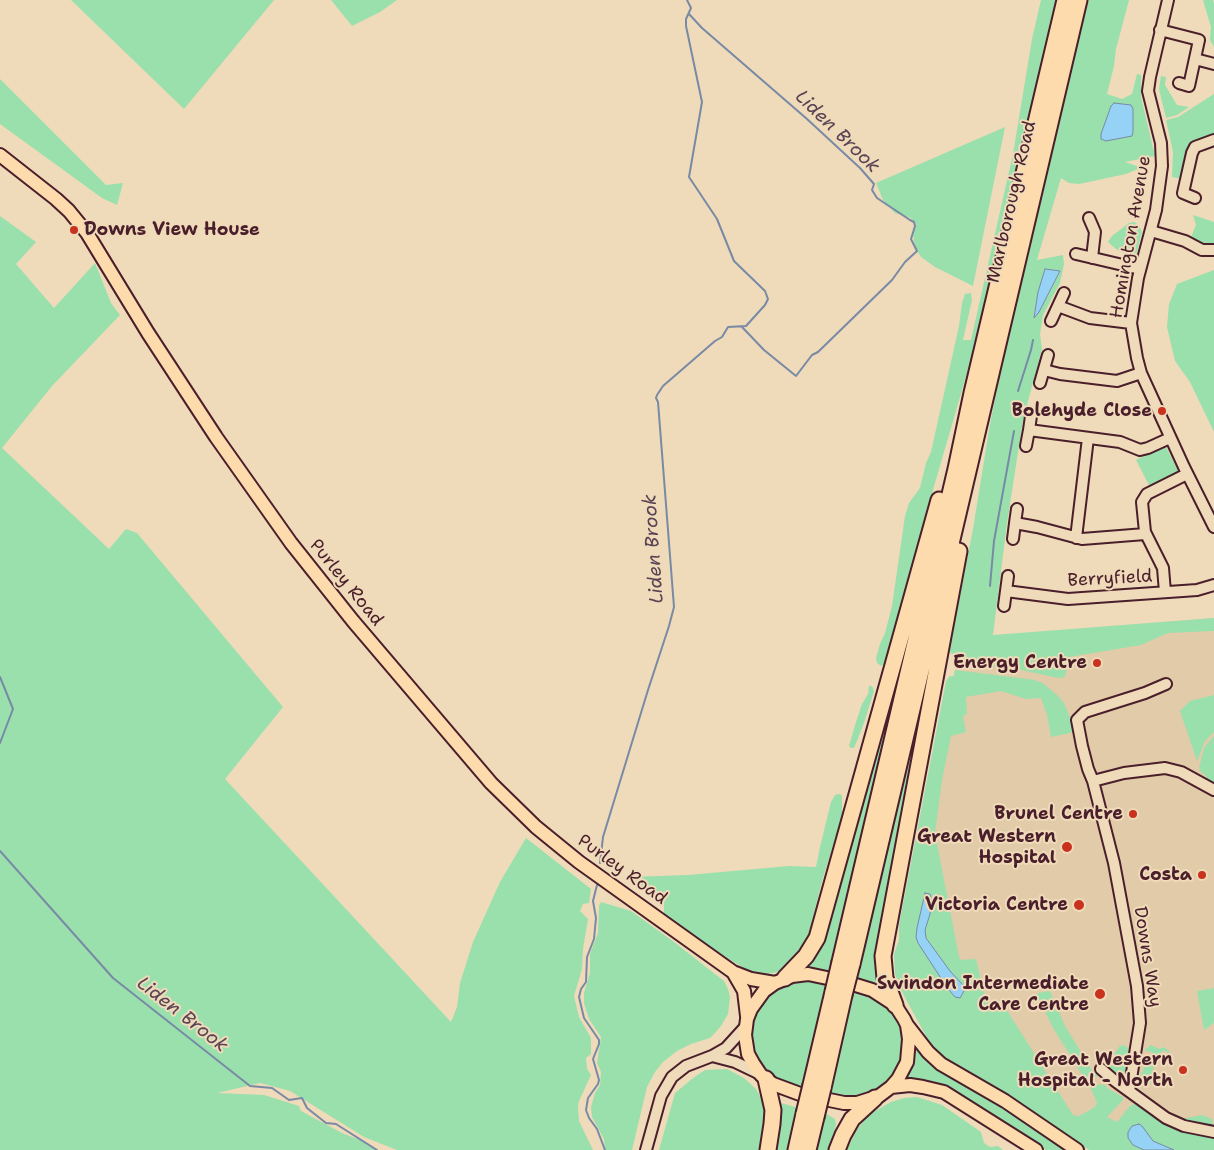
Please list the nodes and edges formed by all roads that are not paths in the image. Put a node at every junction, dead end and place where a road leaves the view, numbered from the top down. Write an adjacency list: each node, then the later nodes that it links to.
1 (1065, 0): 25 (highway, Marlborough Road)
2 (1078, 0): 26 (highway, Marlborough Road)
3 (1168, 0): 4 (street, Homington Avenue)
4 (1160, 30): 5 (street); 12 (street, Homington Avenue)
5 (1195, 59): 6 (street); 7 (street)
6 (1214, 64)
7 (1179, 83)
8 (1214, 140): 10 (street)
9 (0, 155): 48 (main road, Purley Road)
10 (1195, 198)
11 (1089, 218): 15 (street)
12 (1151, 231): 13 (street); 16 (street, Homington Avenue)
13 (1214, 250)
14 (1076, 254): 15 (street)
15 (1092, 258): 16 (street)
16 (1140, 268): 20 (street, Homington Avenue)
17 (1064, 293): 18 (street)
18 (1058, 306): 19 (street); 20 (street)
19 (1051, 321)
20 (1131, 323): 23 (street, Homington Avenue)
21 (1048, 355): 22 (street)
22 (1044, 370): 23 (street); 24 (street)
23 (1141, 373): 30 (street, Homington Avenue)
24 (1040, 383)
25 (972, 393): 47 (highway); 49 (highway)
26 (982, 414): 47 (highway); 50 (highway)
27 (1031, 416): 28 (street)
28 (1029, 430): 29 (street); 31 (street)
29 (1088, 438): 30 (street); 37 (street)
30 (1170, 438): 32 (street, Homington Avenue)
31 (1026, 446)
32 (1187, 474): 35 (street, Homington Avenue); 36 (street)
33 (1017, 509): 34 (street)
34 (1015, 523): 37 (street); 38 (street)
35 (1214, 527)
36 (1145, 534): 37 (street); 42 (street)
37 (1076, 538)
38 (1013, 539)
39 (1008, 576): 41 (street)
40 (1214, 585): 42 (street, Berryfield)
41 (1006, 591): 42 (street, Berryfield); 43 (street)
42 (1165, 592)
43 (1004, 606)
44 (1166, 684): 45 (street, Downs Way)
45 (1093, 781): 46 (street); 57 (street, Downs Way)
46 (1214, 790)
47 (846, 963): 59 (highway, bridge)
48 (733, 972): 49 (main road, Purley Road); 51 (main road, Purley Road)
49 (780, 980): 50 (main road); 51 (main road)
50 (895, 1005): 52 (main road)
51 (746, 1023): 53 (street); 55 (main road)
52 (907, 1025): 56 (main road); 67 (main road)
53 (712, 1056): 55 (street); 61 (street)
54 (1101, 1069): 57 (street)
55 (764, 1077): 58 (main road); 62 (highway)
56 (891, 1087): 58 (main road); 66 (main road)
57 (1129, 1091): 60 (street)
58 (875, 1098): 65 (highway)
59 (810, 1116): 63 (highway); 64 (highway)
60 (1213, 1131)
61 (646, 1150)
62 (768, 1150)
63 (796, 1150)
64 (808, 1150)
65 (837, 1150)
66 (1036, 1150)
67 (1077, 1150)

